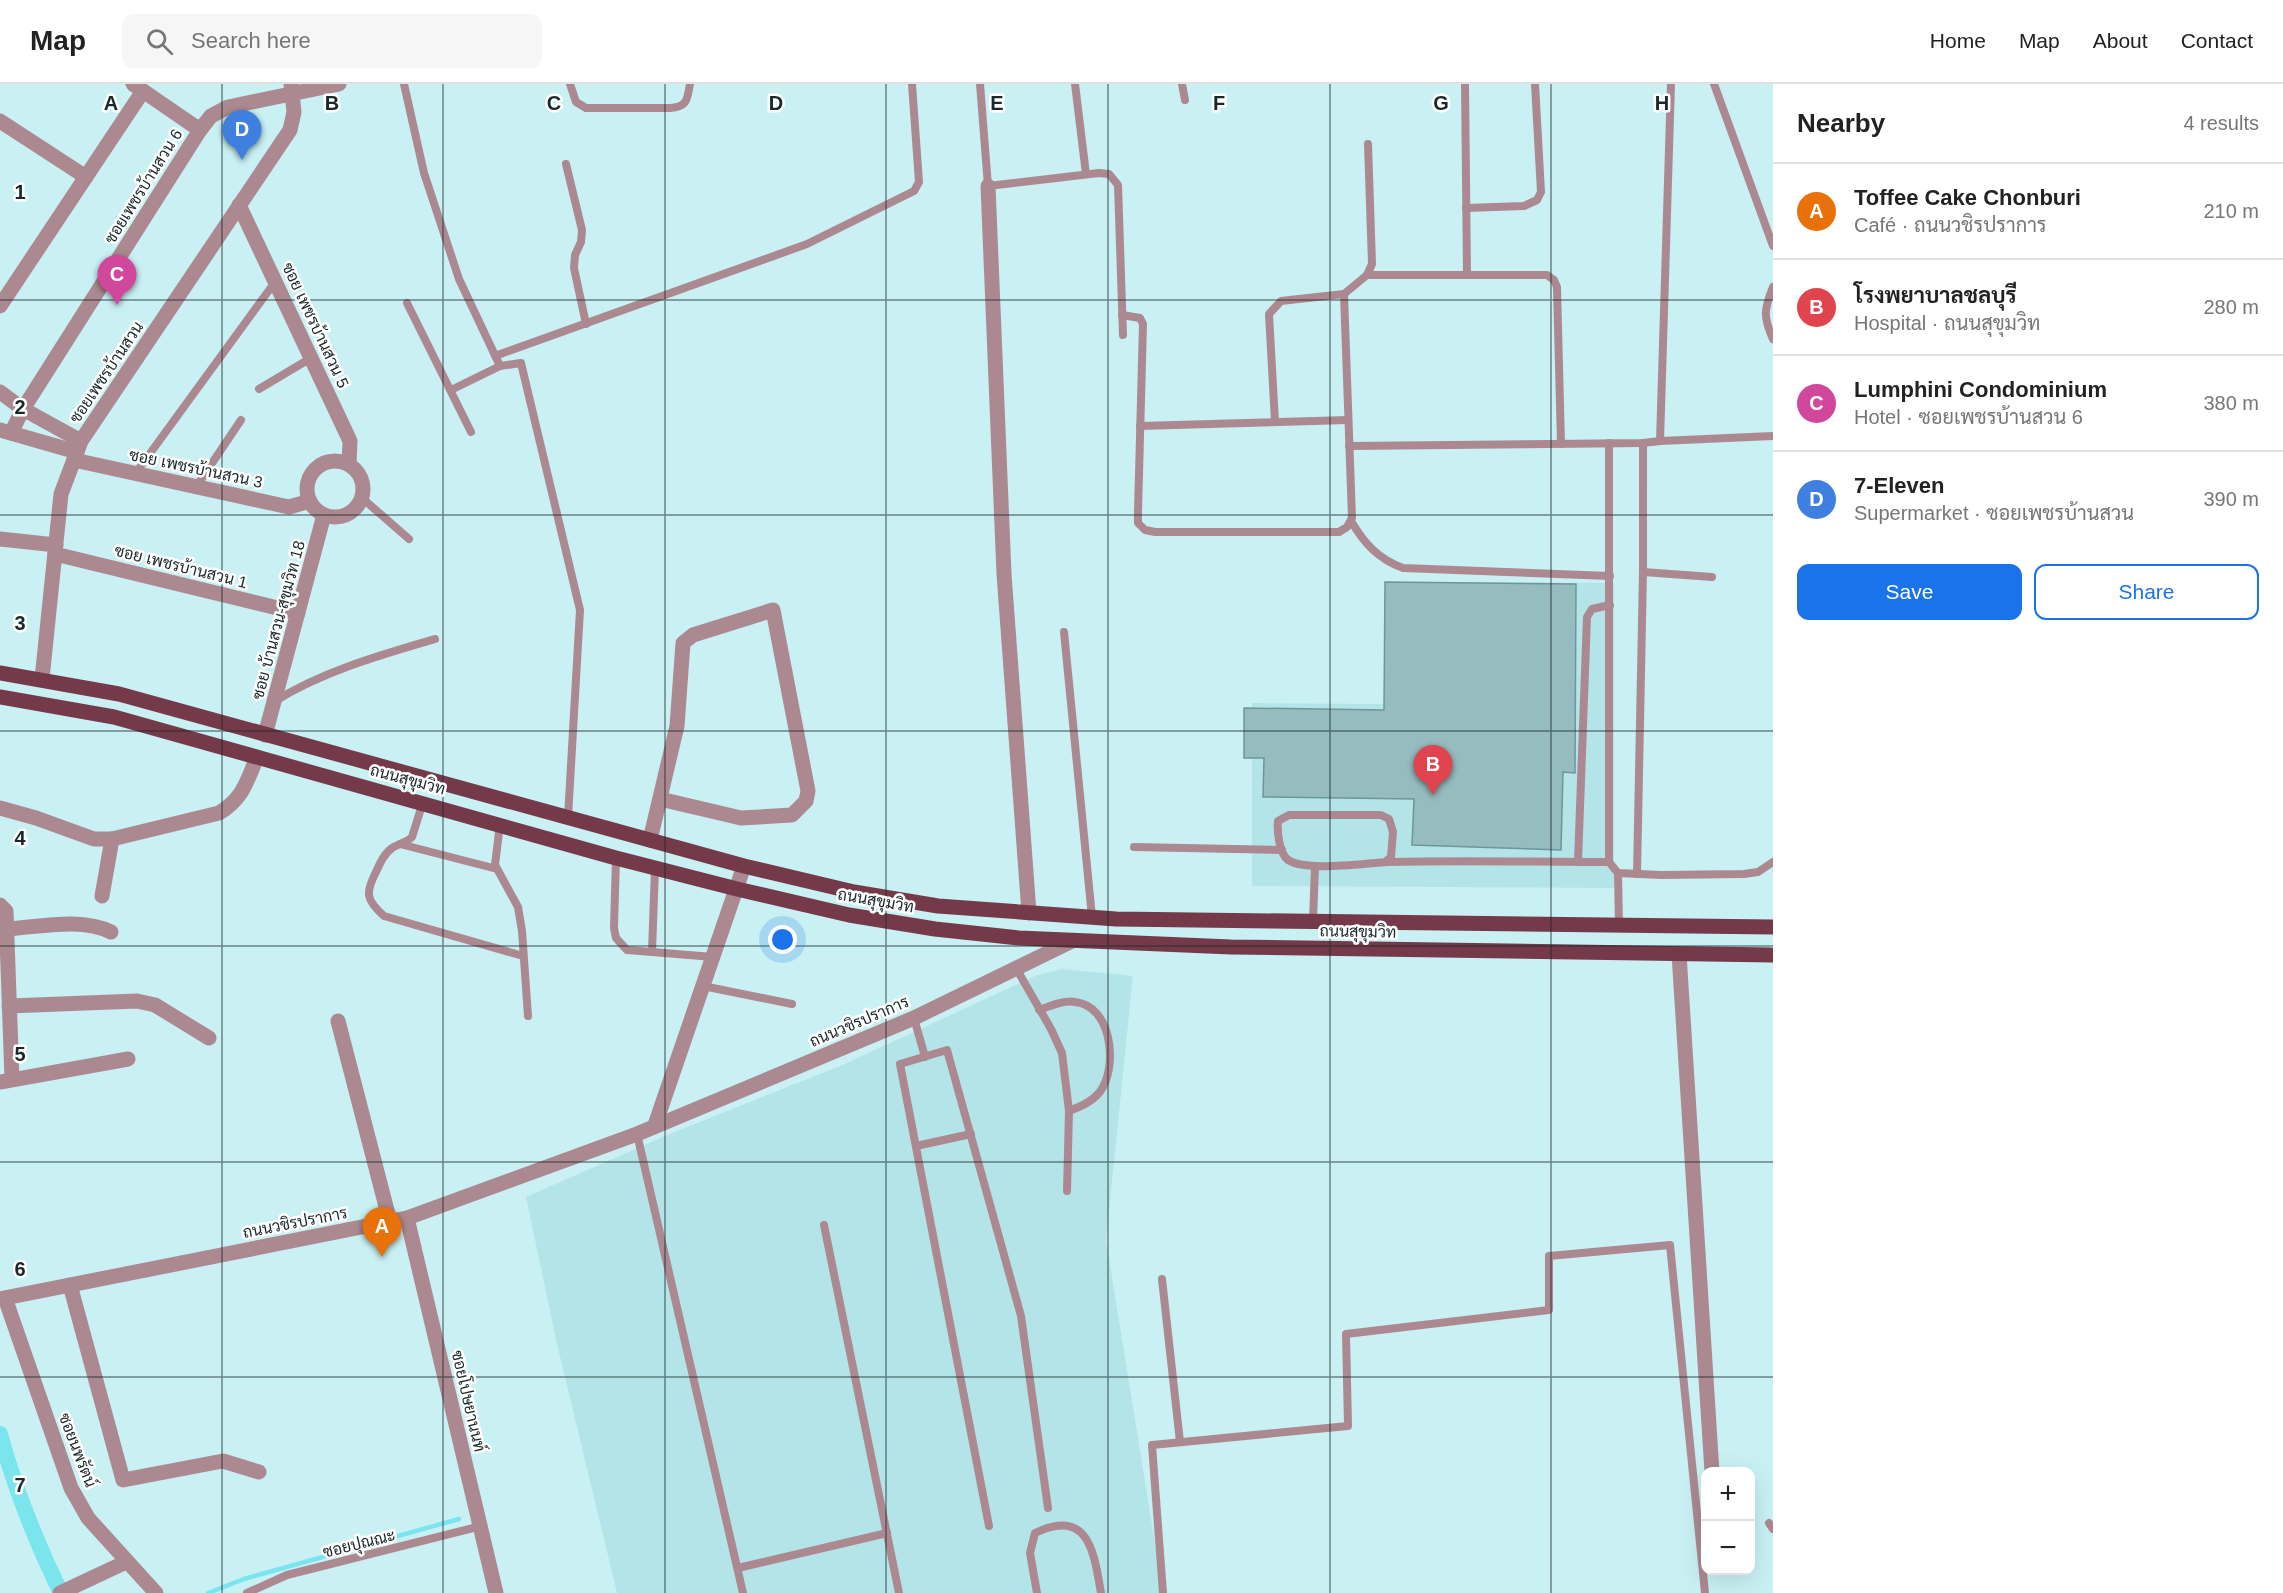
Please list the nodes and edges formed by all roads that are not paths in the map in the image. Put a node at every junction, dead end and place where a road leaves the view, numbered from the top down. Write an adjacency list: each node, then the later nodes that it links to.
1 (339, 84): 14 (street, ซอยเพชรบ้านสวน 6)
2 (404, 84): 37 (lane)
3 (570, 84): 4 (lane)
4 (690, 84)
5 (912, 84): 34 (lane)
6 (980, 84): 22 (lane)
7 (1075, 84): 20 (lane)
8 (1182, 84): 15 (lane)
9 (1465, 84): 24 (lane)
10 (1535, 84): 24 (lane)
11 (1671, 84): 51 (lane)
12 (1714, 84): 25 (lane)
13 (145, 89): 17 (street); 21 (street)
14 (291, 89): 17 (street, ซอยเพชรบ้านสวน 6); 23 (street, ซอยเพชรบ้านสวน)
15 (1185, 100)
16 (0, 121): 21 (street)
17 (200, 130): 43 (street, ซอยเพชรบ้านสวน 6)
18 (1368, 144): 26 (lane)
19 (566, 164): 34 (lane)
20 (1086, 174): 22 (lane); 33 (lane)
21 (86, 177): 32 (street)
22 (988, 186): 104 (street)
23 (239, 205): 28 (street, ซอย เพชรบ้านสวน 5); 56 (street, ซอยเพชรบ้านสวน)
24 (1466, 208): 27 (lane)
25 (1773, 246)
26 (1367, 275): 27 (lane); 30 (lane)
27 (1467, 275): 54 (lane)
28 (276, 281): 38 (street, ซอย เพชรบ้านสวน 5); 58 (lane)
29 (1773, 287): 36 (lane)
30 (1344, 294): 45 (lane); 46 (lane)
31 (407, 303): 41 (lane)
32 (0, 306)
33 (1122, 315): 35 (lane); 47 (lane)
34 (586, 324): 37 (lane)
35 (1123, 335)
36 (1773, 339)
37 (495, 356): 39 (lane)
38 (312, 357): 40 (lane); 57 (street, ซอย เพชรบ้านสวน 5)
39 (500, 366): 41 (lane); 83 (lane)
40 (259, 389)
41 (451, 390): 49 (lane)
42 (0, 392): 43 (street)
43 (23, 409): 48 (street, ซอยเพชรบ้านสวน 6); 56 (street)
44 (241, 420): 59 (lane)
45 (1348, 420): 46 (lane); 55 (lane)
46 (1275, 422): 47 (lane)
47 (1140, 426): 63 (lane)
48 (5, 432): 56 (street)
49 (471, 432)
50 (1773, 436): 51 (lane)
51 (1660, 441): 53 (lane)
52 (1609, 443): 53 (lane); 54 (lane); 68 (lane)
53 (1643, 443): 67 (lane)
54 (1561, 444): 55 (lane)
55 (1349, 446): 63 (lane)
56 (77, 451): 58 (street, ซอย เพชรบ้านสวน 3); 66 (street, ซอยเพชรบ้านสวน)
57 (349, 464): 60 (street); 61 (street)
58 (135, 474): 59 (street, ซอย เพชรบ้านสวน 3)
59 (196, 487): 61 (street, ซอย เพชรบ้านสวน 3)
60 (362, 498): 62 (street); 65 (lane)
61 (310, 501): 62 (street)
62 (324, 514): 71 (street, ซอย บ้านสวน-สุขุมวิท 18)
63 (1351, 521): 68 (lane)
64 (0, 539): 66 (street, ซอย เพชรบ้านสวน 1)
65 (409, 539)
66 (55, 550): 71 (street, ซอย เพชรบ้านสวน 1); 75 (street, ซอยเพชรบ้านสวน)
67 (1643, 572): 69 (lane); 100 (lane)
68 (1610, 576): 70 (lane)
69 (1712, 577)
70 (1610, 605): 92 (lane); 93 (lane)
71 (298, 613): 77 (street, ซอย บ้านสวน-สุขุมวิท 18)
72 (1064, 632): 105 (lane)
73 (435, 639): 77 (lane)
74 (0, 674): 75 (main road, ถนนสุขุมวิท)
75 (42, 679): 78 (main road, ถนนสุขุมวิท)
76 (0, 697): 79 (main road, ถนนสุขุมวิท)
77 (275, 701): 78 (street, ซอย บ้านสวน-สุขุมวิท 18)
78 (265, 735): 83 (main road, ถนนสุขุมวิท)
79 (257, 757): 81 (main road, ถนนสุขุมวิท); 85 (street)
80 (660, 799): 80 (street); 86 (street)
81 (423, 802): 84 (main road, ถนนสุขุมวิท); 87 (lane)
82 (0, 808): 85 (street)
83 (568, 817): 86 (main road, ถนนสุขุมวิท)
84 (500, 824): 90 (main road, ถนนสุขุมวิท); 98 (lane)
85 (112, 839): 102 (street)
86 (650, 840): 95 (main road, ถนนสุขุมวิท)
87 (400, 844): 98 (lane); 115 (lane)
88 (1134, 847): 89 (lane)
89 (1282, 850): 91 (lane); 96 (lane)
90 (616, 858): 97 (main road, ถนนสุขุมวิท); 112 (lane)
91 (1385, 862): 92 (lane); 96 (lane)
92 (1578, 862): 93 (lane)
93 (1609, 862): 99 (lane)
94 (1773, 862): 100 (lane)
95 (744, 866): 101 (street); 104 (main road, ถนนสุขุมวิท)
96 (1316, 866): 106 (lane)
97 (656, 868): 101 (main road, ถนนสุขุมวิท); 112 (lane)
98 (497, 869): 115 (lane)
99 (1618, 873): 100 (lane); 107 (lane)
100 (1637, 874)
101 (737, 889): 111 (main road, ถนนสุขุมวิท); 116 (street)
102 (102, 896)
103 (0, 905): 109 (street)
104 (1029, 913): 105 (main road, ถนนสุขุมวิท)
105 (1092, 917): 106 (main road, ถนนสุขุมวิท)
106 (1313, 921): 107 (main road, ถนนสุขุมวิท)
107 (1619, 925): 108 (main road, ถนนสุขุมวิท)
108 (1773, 927)
109 (6, 929): 110 (street); 120 (street)
110 (111, 932)
111 (1072, 941): 113 (main road, ถนนสุขุมวิท); 117 (street, ถนนวชิรปราการ)
112 (652, 952): 116 (lane)
113 (1679, 954): 114 (main road, ถนนสุขุมวิท); 142 (street)
114 (1773, 955)
115 (523, 956): 122 (lane)
116 (713, 957): 118 (street)
117 (1016, 968): 121 (lane); 123 (street, ถนนวชิรปราการ)
118 (703, 987): 119 (lane); 130 (street)
119 (792, 1004)
120 (9, 1006): 125 (street); 128 (street)
121 (1038, 1010): 129 (lane); 129 (lane)
122 (528, 1016)
123 (914, 1018): 126 (lane); 130 (street, ถนนวชิรปราการ)
124 (338, 1021): 136 (street)
125 (209, 1038)
126 (925, 1057): 132 (lane); 133 (lane)
127 (128, 1059): 128 (street)
128 (6, 1081)
129 (1070, 1111): 134 (lane)
130 (655, 1125): 131 (street, ถนนวชิรปราการ)
131 (637, 1134): 135 (street, ถนนวชิรปราการ); 149 (lane)
132 (970, 1134): 133 (lane); 144 (lane)
133 (916, 1146): 146 (lane)
134 (1067, 1191)
135 (407, 1218): 136 (street, ถนนวชิรปราการ); 145 (street, ซอยโปษยานนท์)
136 (390, 1222): 139 (street, ถนนวชิรปราการ)
137 (824, 1225): 147 (lane)
138 (1162, 1279): 141 (lane)
139 (70, 1285): 140 (street, ถนนวชิรปราการ); 143 (street)
140 (2, 1299): 148 (street, ซอยนพรัตน์)
141 (1180, 1442): 158 (lane); 159 (lane)
142 (1712, 1467)
143 (259, 1472)
144 (1048, 1508)
145 (481, 1526): 152 (lane, ซอยปุณณะ); 153 (street, ซอยโปษยานนท์)
146 (989, 1526)
147 (886, 1533): 149 (lane); 155 (lane)
148 (126, 1562): 150 (street); 151 (street, ซอยนพรัตน์)
149 (738, 1568): 154 (lane)
150 (60, 1593)
151 (156, 1593)
152 (247, 1593)
153 (496, 1593)
154 (743, 1593)
155 (899, 1593)
156 (1037, 1593): 157 (lane)
157 (1101, 1593)
158 (1163, 1593)
159 (1705, 1593)

